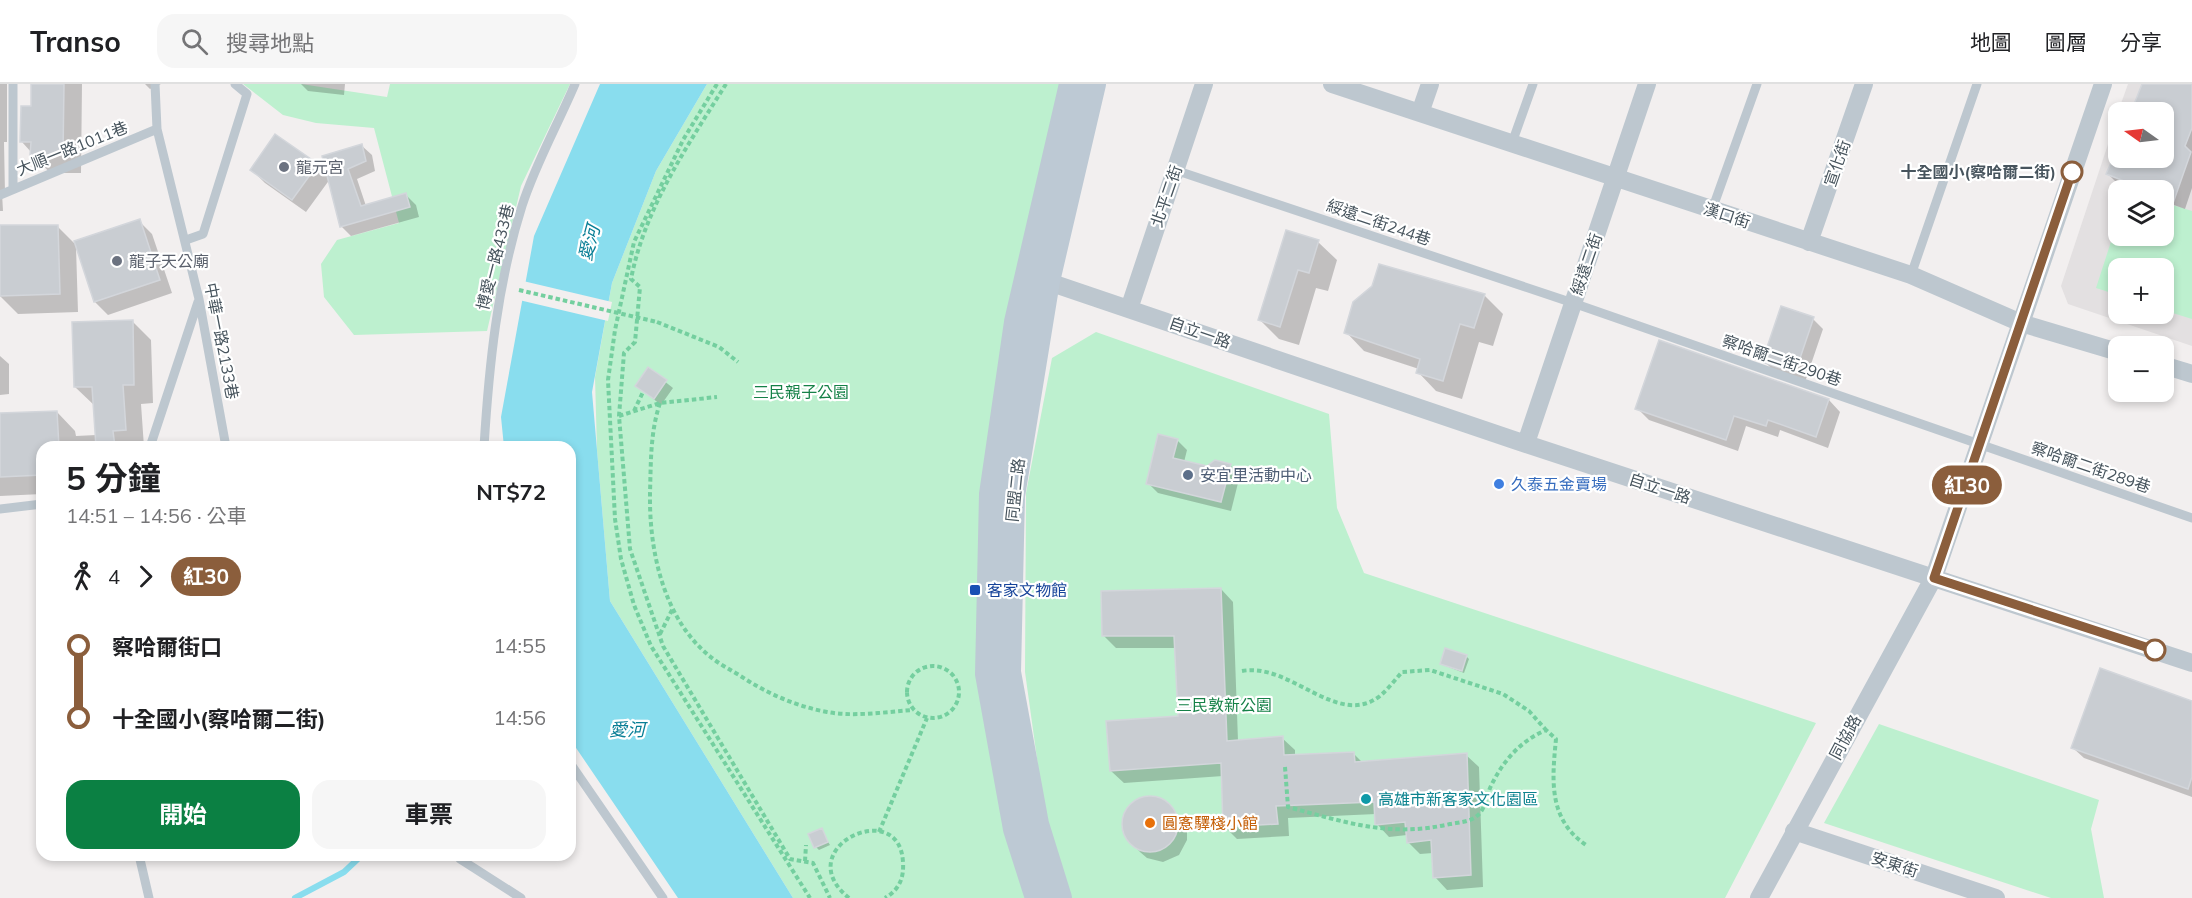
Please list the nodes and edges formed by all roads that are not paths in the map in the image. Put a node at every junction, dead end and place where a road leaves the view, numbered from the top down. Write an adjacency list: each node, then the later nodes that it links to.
1 (13, 84): 21 (lane)
2 (155, 84): 17 (lane, 中華一路2133巷)
3 (235, 84): 24 (lane)
4 (575, 84): 37 (lane, 博愛一路433巷)
5 (1071, 84): 27 (street, 同盟二路)
6 (1093, 84): 27 (street, 同盟二路)
7 (1204, 84): 19 (street, 北平二街)
8 (1332, 84): 16 (street, 漢口街)
9 (1430, 84): 16 (street)
10 (1533, 84): 18 (lane)
11 (1647, 84): 20 (street, 綏遠二街)
12 (1757, 84): 23 (lane)
13 (1864, 84): 25 (street, 宣化街)
14 (1977, 84): 26 (lane)
15 (2103, 84): 31 (street, 同協路)
16 (1420, 113): 18 (street, 漢口街)
17 (157, 129): 21 (lane, 大順一路1011巷); 24 (lane, 中華一路2133巷)
18 (1512, 143): 20 (street, 漢口街)
19 (1175, 170): 29 (lane, 綏遠二街244巷); 30 (street, 北平二街)
20 (1615, 178): 23 (street, 漢口街); 29 (street, 綏遠二街)
21 (13, 189): 22 (lane, 大順一路1011巷)
22 (0, 195)
23 (1712, 210): 25 (street, 漢口街)
24 (186, 240): 28 (lane, 中華一路2133巷)
25 (1809, 242): 26 (street, 漢口街)
26 (1911, 276): 31 (street, 漢口街)
27 (1037, 278): 30 (street, 自立一路); 45 (street, 同盟二路)
28 (199, 299): 35 (lane); 36 (lane, 中華一路2133巷)
29 (1573, 303): 38 (street, 綏遠二街); 39 (lane, 察哈爾二街290巷)
30 (1129, 309): 38 (street, 自立一路)
31 (2021, 323): 32 (street, 漢口街); 39 (street, 同協路)
32 (2108, 349)
33 (2174, 368): 34 (street)
34 (2192, 374)
35 (152, 441)
36 (225, 441)
37 (484, 441)
38 (1526, 443): 43 (street, 自立一路)
39 (1981, 445): 42 (lane, 察哈爾二街289巷); 43 (street, 同協路)
40 (36, 505): 41 (lane)
41 (0, 509)
42 (2192, 518)
43 (1934, 578): 44 (street, 自立一路); 47 (street, 同協路)
44 (2192, 663)
45 (998, 673): 53 (street, 同盟二路); 54 (street, 同盟二路)
46 (576, 772): 52 (lane)
47 (1794, 831): 55 (street, 同協路); 56 (street, 安東街)
48 (140, 861): 50 (lane)
49 (463, 861): 51 (lane)
50 (149, 898)
51 (521, 898)
52 (663, 898)
53 (1038, 898)
54 (1059, 898)
55 (1759, 898)
56 (1996, 898)

